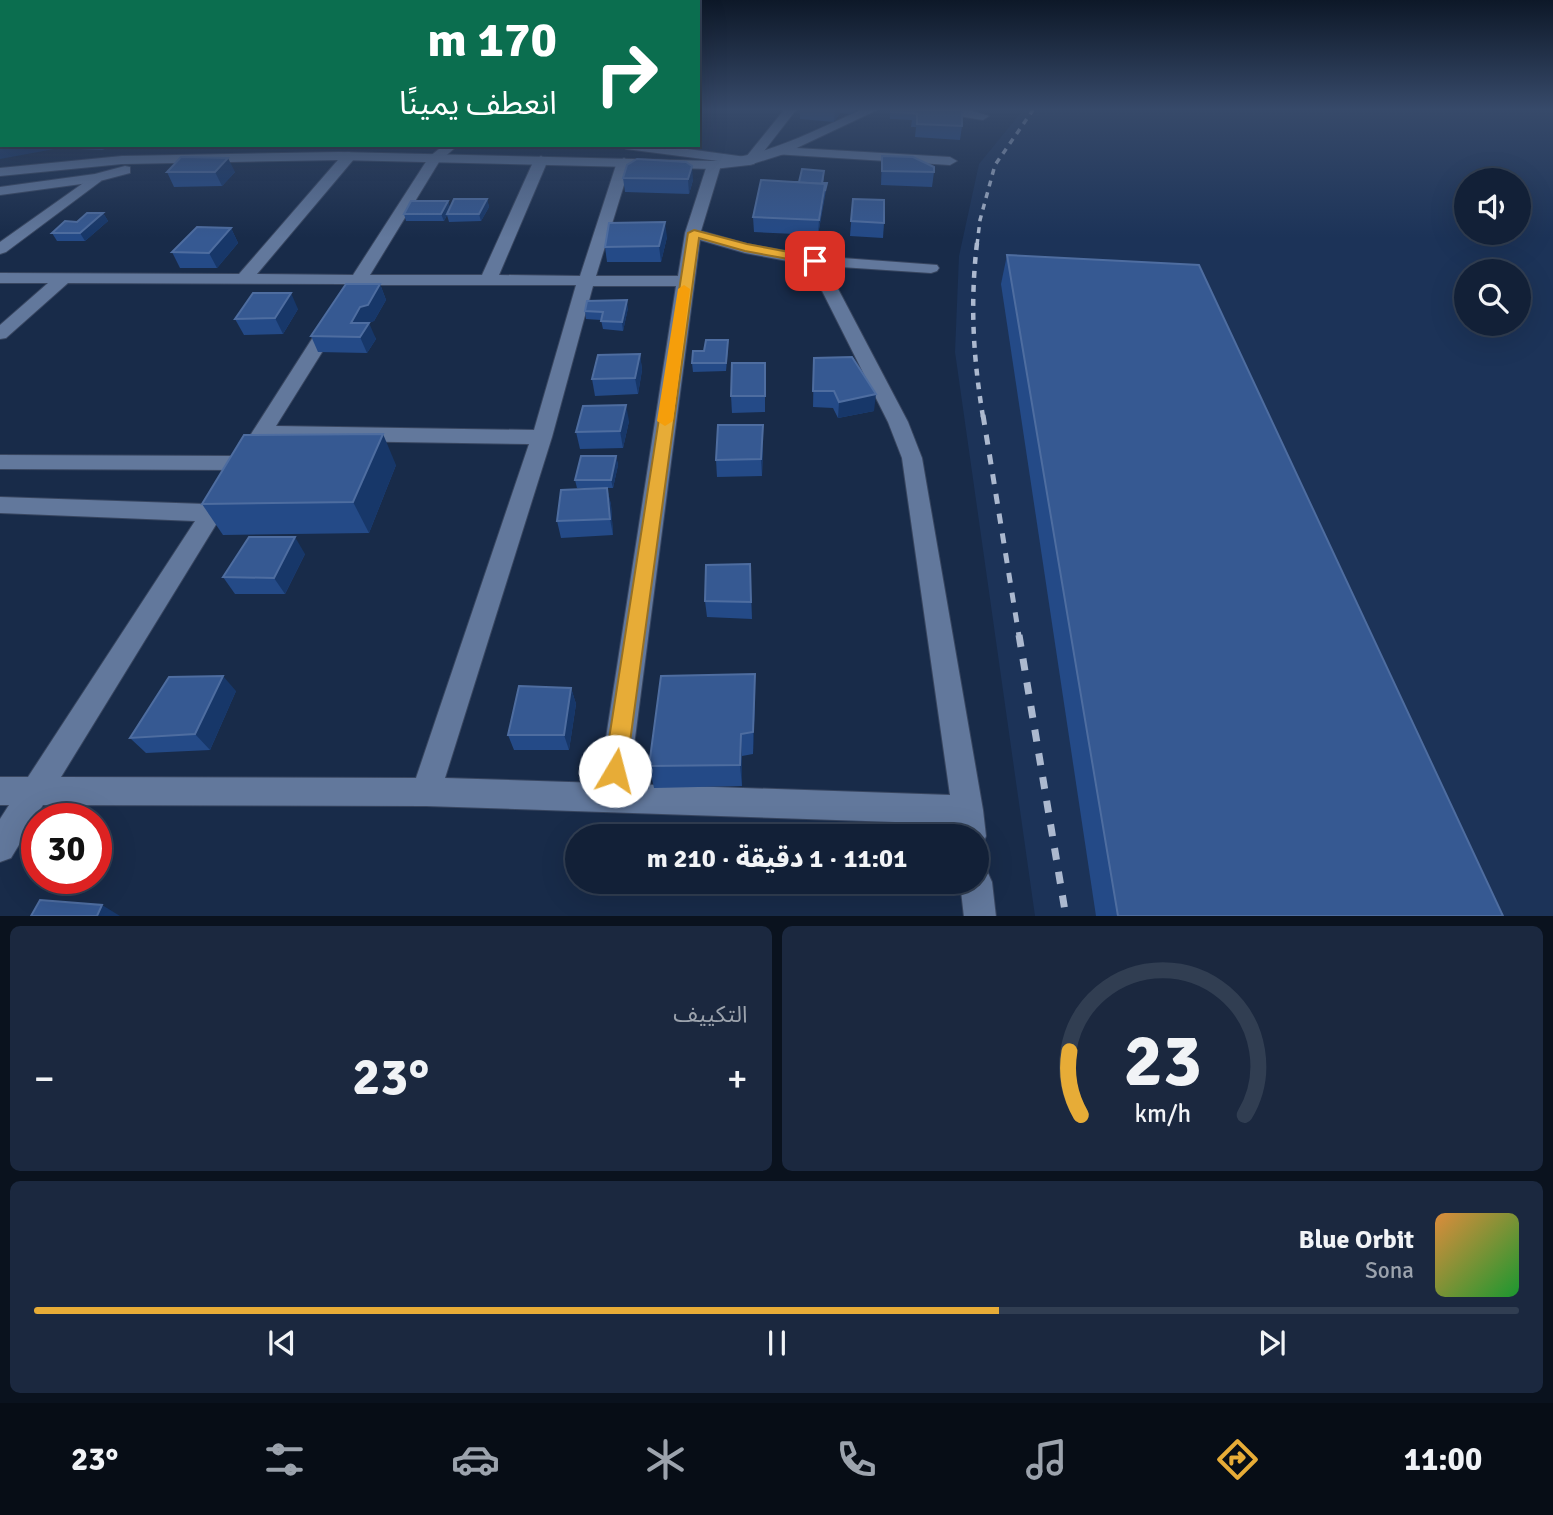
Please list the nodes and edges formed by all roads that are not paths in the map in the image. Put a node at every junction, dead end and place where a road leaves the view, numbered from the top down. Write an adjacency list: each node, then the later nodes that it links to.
1 (346, 152): 26 (street)
2 (130, 153): 10 (street)
3 (329, 153): 11 (street)
4 (354, 153): 12 (street)
5 (443, 153): 12 (street)
6 (756, 153): 14 (street)
7 (774, 153): 14 (street)
8 (806, 153): 15 (street)
9 (625, 154): 13 (street); 14 (street); 16 (street); 29 (street)
10 (122, 160): 11 (street); 17 (street); 18 (street)
11 (162, 160): 18 (street)
12 (434, 160): 13 (street); 27 (street)
13 (541, 160): 28 (street)
14 (749, 161): 16 (street)
15 (950, 162)
16 (713, 165): 20 (street)
17 (0, 172)
18 (96, 178): 19 (street); 21 (street)
19 (0, 191)
20 (694, 233): 22 (street); 30 (street)
21 (0, 249)
22 (815, 261): 23 (street); 42 (street)
23 (931, 268)
24 (0, 278): 25 (street)
25 (64, 278): 26 (street); 31 (street)
26 (244, 279): 27 (street)
27 (360, 280): 28 (street); 32 (street)
28 (488, 281): 29 (street)
29 (586, 281): 30 (street); 33 (street)
30 (685, 281): 41 (street)
31 (0, 334)
32 (264, 433): 33 (street); 34 (street)
33 (542, 437): 40 (street)
34 (243, 463): 35 (street); 37 (street)
35 (3, 465)
36 (0, 505): 37 (street)
37 (212, 513): 39 (street)
38 (0, 791): 39 (street)
39 (37, 791): 40 (street); 43 (street)
40 (426, 792): 41 (street)
41 (611, 798): 42 (street)
42 (970, 823)
43 (0, 847)
44 (977, 894): 45 (street)
45 (980, 916)

